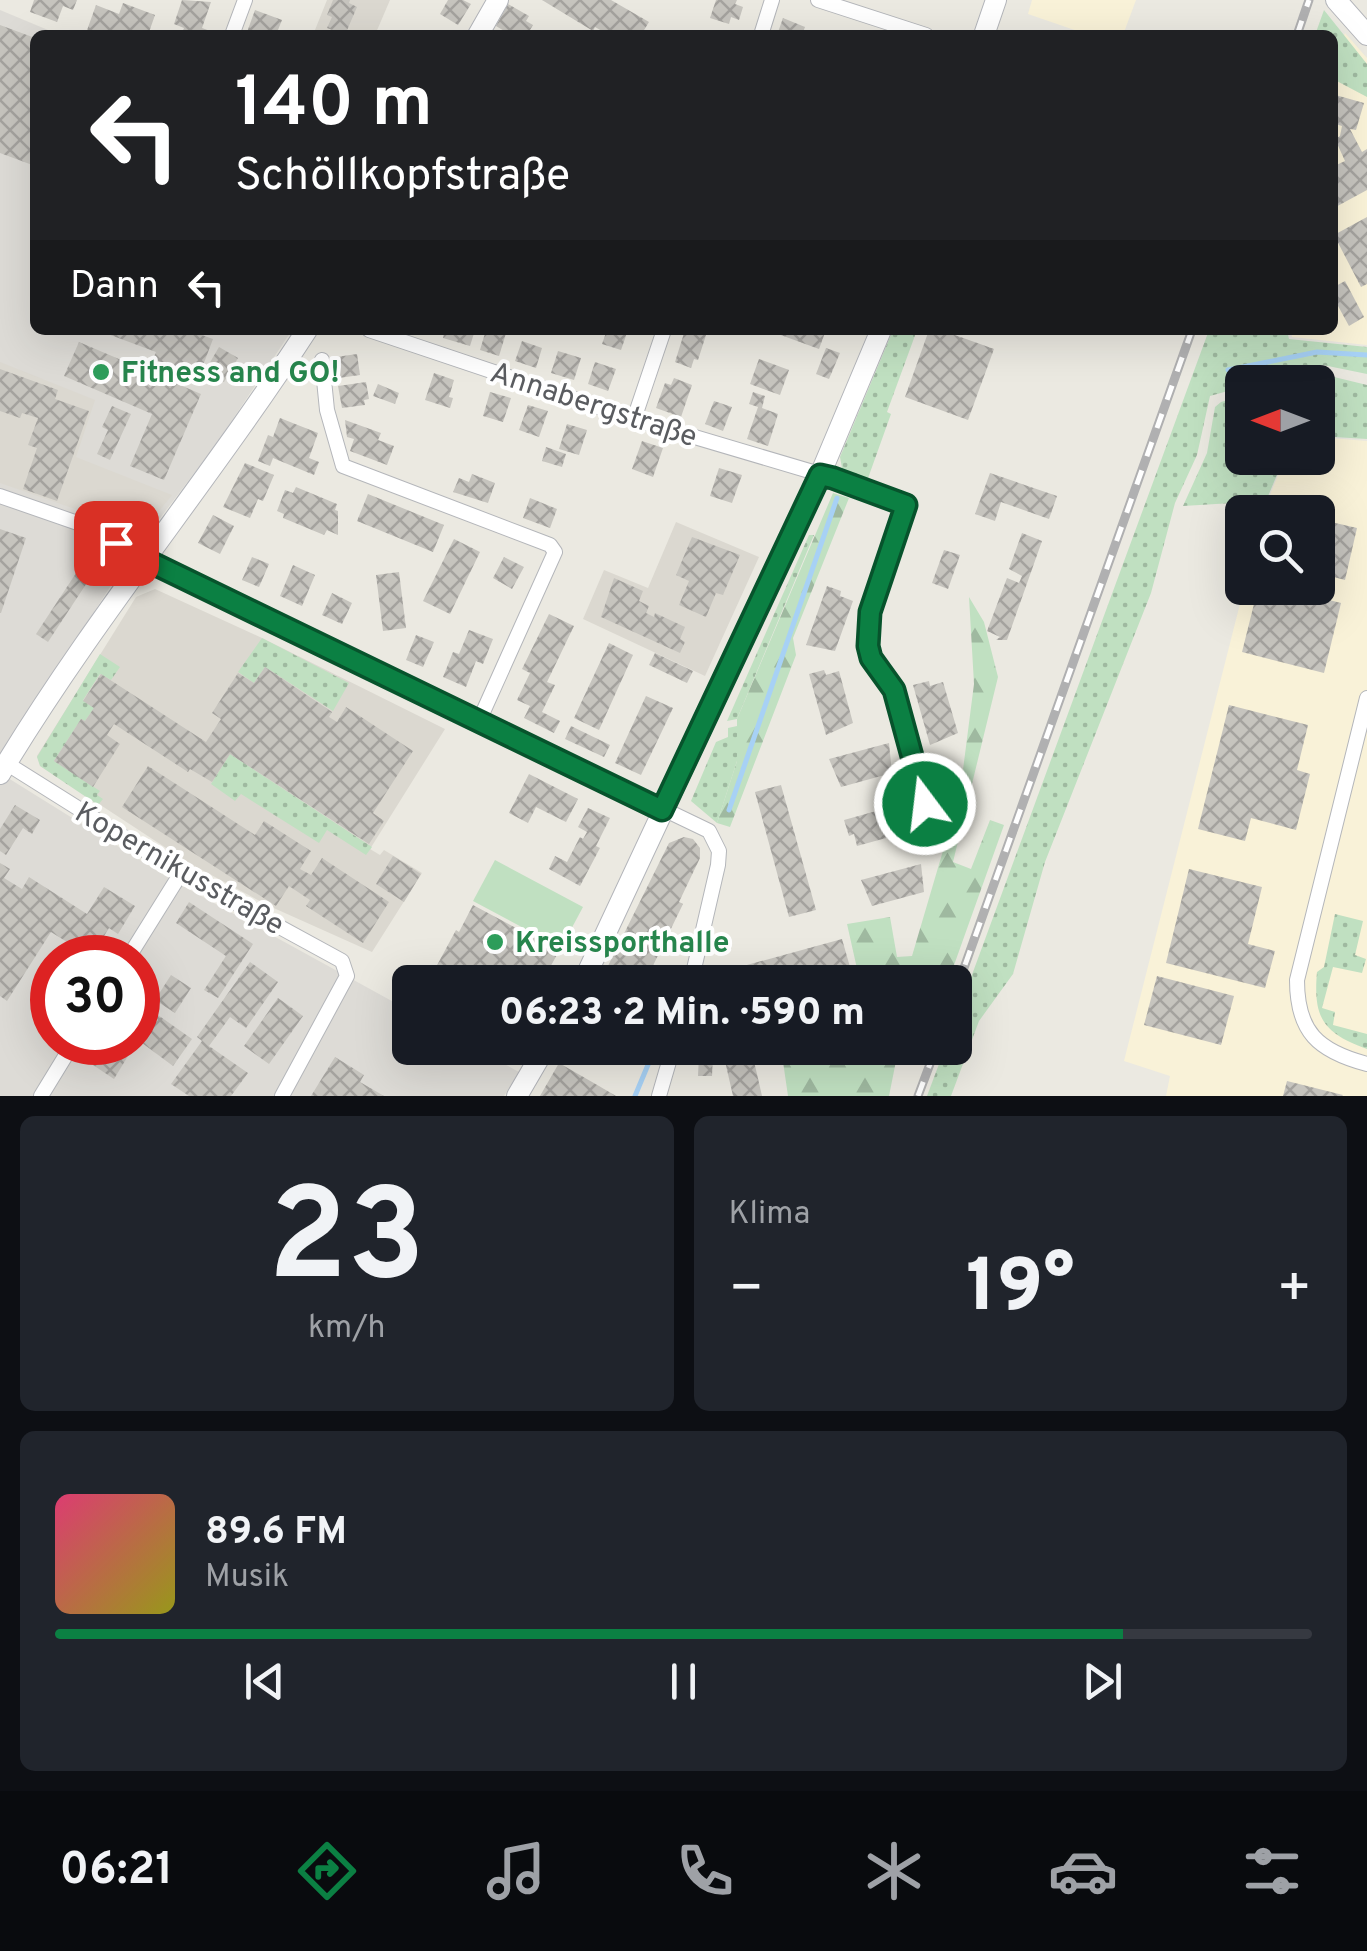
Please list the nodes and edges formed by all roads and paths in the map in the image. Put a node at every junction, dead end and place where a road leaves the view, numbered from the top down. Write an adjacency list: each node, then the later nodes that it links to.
1 (245, 0): 7 (street)
2 (498, 0): 8 (main road)
3 (772, 0): 9 (street)
4 (818, 0): 10 (street)
5 (996, 0): 11 (main road)
6 (1336, 0): 12 (main road)
7 (234, 30)
8 (481, 30)
9 (762, 30)
10 (911, 30)
11 (986, 30)
12 (1367, 35)
13 (304, 335): 21 (main road)
14 (384, 335): 18 (street, Annabergstraße)
15 (662, 335): 18 (street)
16 (878, 335): 19 (main road)
17 (322, 360): 23 (street)
18 (634, 418): 19 (street, Annabergstraße)
19 (820, 475): 25 (main road); 26 (street, Annabergstraße)
20 (0, 496): 21 (street)
21 (144, 559): 23 (street); 24 (main road)
22 (1367, 698): 31 (street)
23 (479, 721): 25 (street)
24 (3, 769): 27 (street, Kopernikusstraße)
25 (662, 810): 29 (main road); 30 (street)
26 (935, 842)
27 (181, 873): 28 (street); 36 (street, Kopernikusstraße)
28 (142, 935)
29 (591, 965)
30 (694, 965)
31 (1367, 1064)
32 (60, 1065): 35 (street)
33 (535, 1065): 37 (main road)
34 (668, 1065): 38 (street)
35 (40, 1096)
36 (282, 1096)
37 (516, 1096)
38 (659, 1096)

